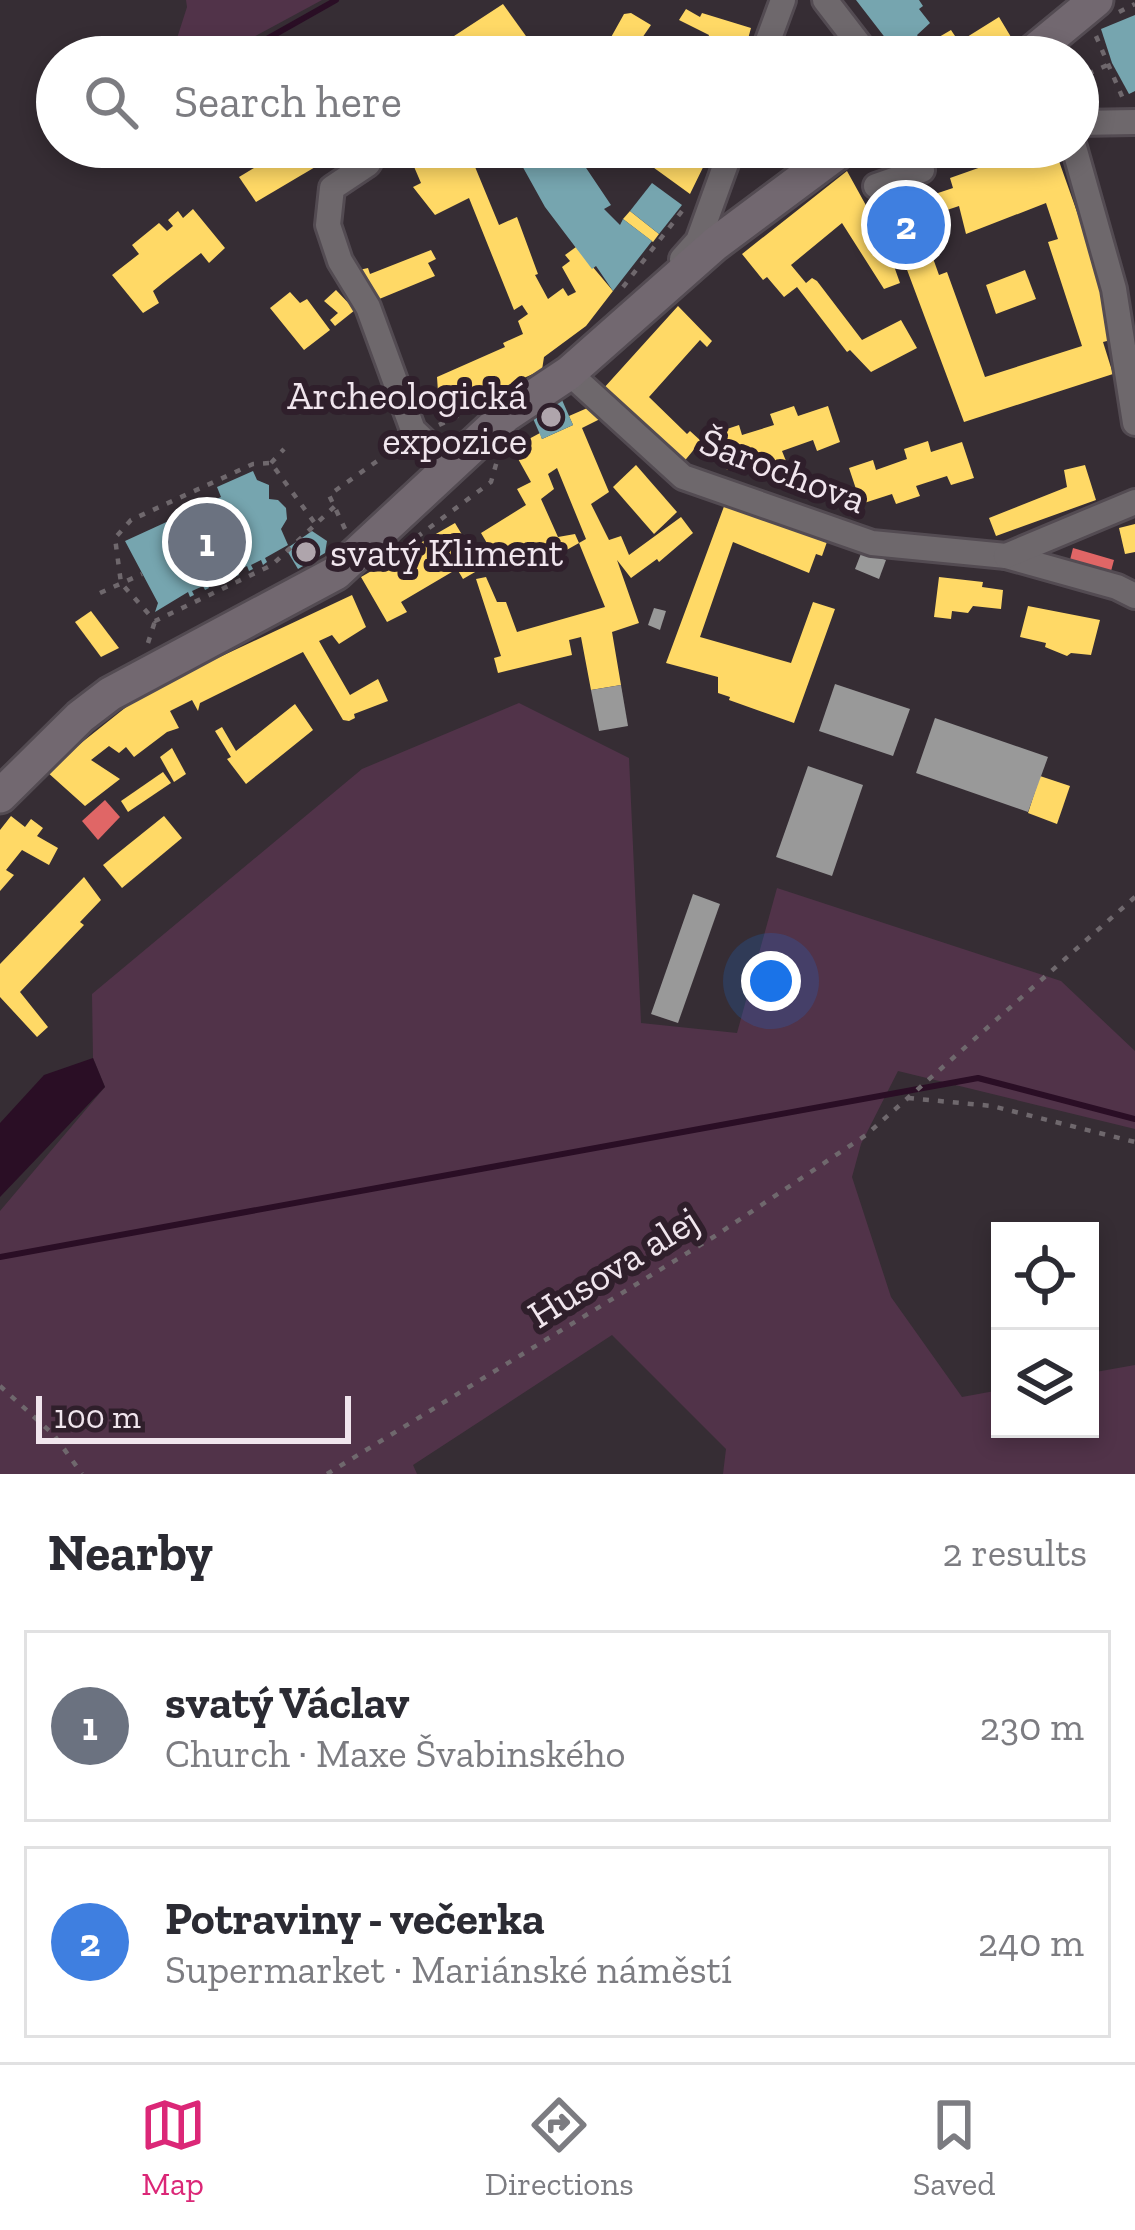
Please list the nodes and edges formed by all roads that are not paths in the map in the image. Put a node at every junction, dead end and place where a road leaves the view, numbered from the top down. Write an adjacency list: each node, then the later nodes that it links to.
1 (783, 0): 4 (street)
2 (825, 0): 5 (street)
3 (1102, 13): 6 (main road)
4 (770, 36)
5 (853, 36)
6 (1063, 36)
7 (1129, 111): 8 (street)
8 (1099, 118)
9 (362, 168): 18 (street)
10 (724, 168): 15 (street)
11 (817, 168): 15 (main road)
12 (900, 168): 14 (street)
13 (1080, 168): 17 (street)
14 (876, 186)
15 (628, 303): 16 (main road)
16 (569, 373): 18 (main road); 20 (street, Šarochova)
17 (1135, 423)
18 (451, 466): 22 (main road)
19 (1135, 502): 20 (street, Šarochova)
20 (1006, 556): 21 (street, Šarochova)
21 (1135, 596)
22 (0, 796)

